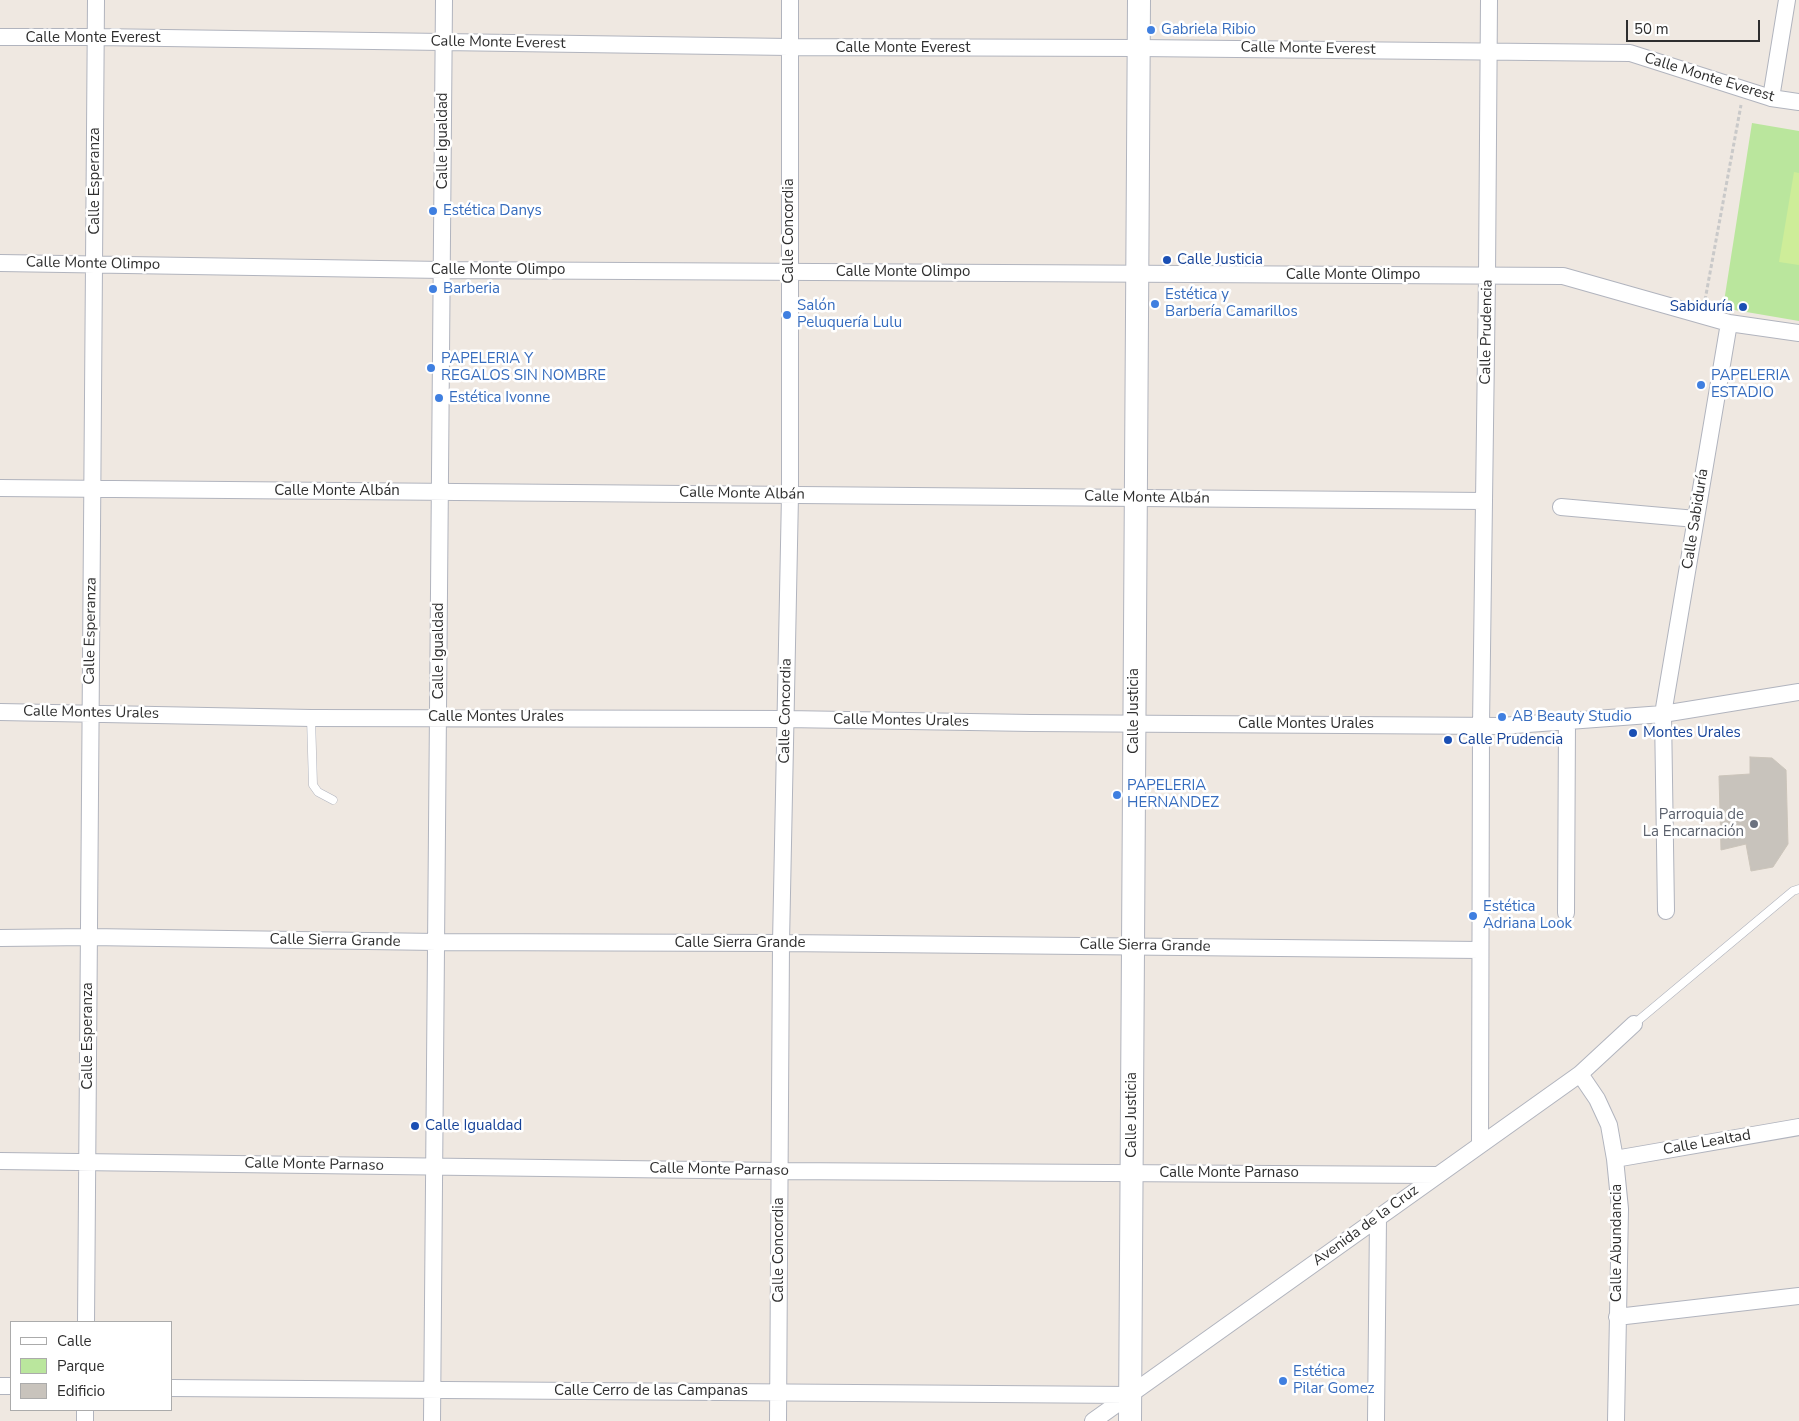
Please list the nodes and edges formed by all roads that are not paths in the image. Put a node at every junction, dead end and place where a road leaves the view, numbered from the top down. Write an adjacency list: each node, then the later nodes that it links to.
1 (96, 0): 8 (street, Calle Esperanza)
2 (444, 0): 9 (street, Calle Igualdad)
3 (790, 0): 10 (street, Calle Concordia)
4 (1139, 0): 11 (street, Calle Justicia)
5 (1489, 0): 12 (street, Calle Prudencia)
6 (1787, 0): 13 (street)
7 (0, 37): 8 (street, Calle Monte Everest)
8 (96, 37): 9 (street, Calle Monte Everest); 16 (street, Calle Esperanza)
9 (443, 43): 10 (street, Calle Monte Everest); 17 (street, Calle Igualdad)
10 (789, 47): 11 (street, Calle Monte Everest); 18 (street, Calle Concordia)
11 (1138, 48): 12 (street, Calle Monte Everest); 19 (street, Calle Justicia)
12 (1489, 51): 13 (street, Calle Monte Everest); 20 (street, Calle Prudencia)
13 (1772, 98): 14 (street, Calle Monte Everest)
14 (1799, 102)
15 (0, 263): 16 (street, Calle Monte Olimpo)
16 (95, 264): 17 (street, Calle Monte Olimpo); 24 (street, Calle Esperanza)
17 (443, 270): 18 (street, Calle Monte Olimpo); 25 (street, Calle Igualdad)
18 (789, 271): 19 (street, Calle Monte Olimpo); 26 (street, Calle Concordia)
19 (1137, 273): 20 (street, Calle Monte Olimpo); 27 (street, Calle Justicia)
20 (1488, 276): 21 (street, Calle Monte Olimpo); 28 (street, Calle Prudencia)
21 (1729, 322): 22 (street, Calle Monte Olimpo); 30 (street, Calle Sabiduría)
22 (1799, 333)
23 (0, 488): 24 (street, Calle Monte Albán)
24 (93, 488): 25 (street, Calle Monte Albán); 33 (street, Calle Esperanza)
25 (440, 492): 26 (street, Calle Monte Albán); 35 (street, Calle Igualdad)
26 (790, 495): 27 (street, Calle Monte Albán); 37 (street, Calle Concordia)
27 (1136, 498): 28 (street, Calle Monte Albán); 39 (street, Calle Justicia)
28 (1484, 501): 40 (street, Calle Prudencia)
29 (1560, 507): 30 (street)
30 (1696, 519): 34 (street, Calle Sabiduría)
31 (1799, 692): 34 (street, Calle Montes Urales)
32 (0, 712): 33 (street, Calle Montes Urales)
33 (90, 713): 36 (street, Calle Montes Urales); 45 (street, Calle Esperanza)
34 (1663, 714): 38 (street, Calle Montes Urales); 43 (street, Calle Sabiduría)
35 (439, 717): 36 (street, Calle Montes Urales); 37 (street, Calle Montes Urales); 47 (street, Calle Igualdad)
36 (311, 718): 41 (lane)
37 (786, 719): 39 (street, Calle Montes Urales); 48 (street, Calle Concordia)
38 (1566, 721): 40 (street, Calle Montes Urales); 44 (street)
39 (1134, 723): 40 (street, Calle Montes Urales); 49 (street, Calle Justicia)
40 (1481, 726): 50 (street, Calle Prudencia)
41 (334, 800)
42 (1799, 889): 51 (lane)
43 (1666, 911)
44 (1566, 913)
45 (89, 937): 46 (street, Calle Sierra Grande); 47 (street, Calle Sierra Grande); 57 (street, Calle Esperanza)
46 (0, 938)
47 (437, 942): 48 (street, Calle Sierra Grande); 58 (street, Calle Igualdad)
48 (781, 943): 49 (street, Calle Sierra Grande); 59 (street, Calle Concordia)
49 (1133, 946): 50 (street, Calle Sierra Grande); 60 (street, Calle Justicia)
50 (1480, 950): 54 (street, Calle Prudencia)
51 (1634, 1024): 52 (street, Avenida de la Cruz)
52 (1580, 1074): 54 (street, Avenida de la Cruz); 55 (street, Calle Abundancia)
53 (1799, 1126): 55 (street, Calle Lealtad)
54 (1480, 1144): 61 (street, Avenida de la Cruz)
55 (1615, 1159): 64 (street, Calle Abundancia)
56 (0, 1161): 57 (street, Calle Monte Parnaso)
57 (87, 1162): 58 (street, Calle Monte Parnaso); 65 (street, Calle Esperanza)
58 (435, 1166): 59 (street, Calle Monte Parnaso); 67 (street, Calle Igualdad)
59 (779, 1171): 60 (street, Calle Monte Parnaso); 68 (street, Calle Concordia)
60 (1132, 1173): 61 (street, Calle Monte Parnaso); 69 (street, Calle Justicia)
61 (1437, 1175): 62 (street, Avenida de la Cruz)
62 (1378, 1217): 69 (street, Avenida de la Cruz); 74 (street)
63 (1799, 1296): 64 (street)
64 (1617, 1317): 75 (street, Calle Abundancia)
65 (86, 1321)
66 (172, 1388): 67 (street, Calle Cerro de las Campanas)
67 (432, 1390): 68 (street, Calle Cerro de las Campanas); 70 (street, Calle Igualdad)
68 (778, 1392): 69 (street, Calle Cerro de las Campanas); 71 (street, Calle Concordia)
69 (1130, 1395): 72 (street, Avenida de la Cruz); 73 (street, Calle Justicia)
70 (432, 1421)
71 (778, 1421)
72 (1093, 1421)
73 (1130, 1421)
74 (1376, 1421)
75 (1616, 1421)

